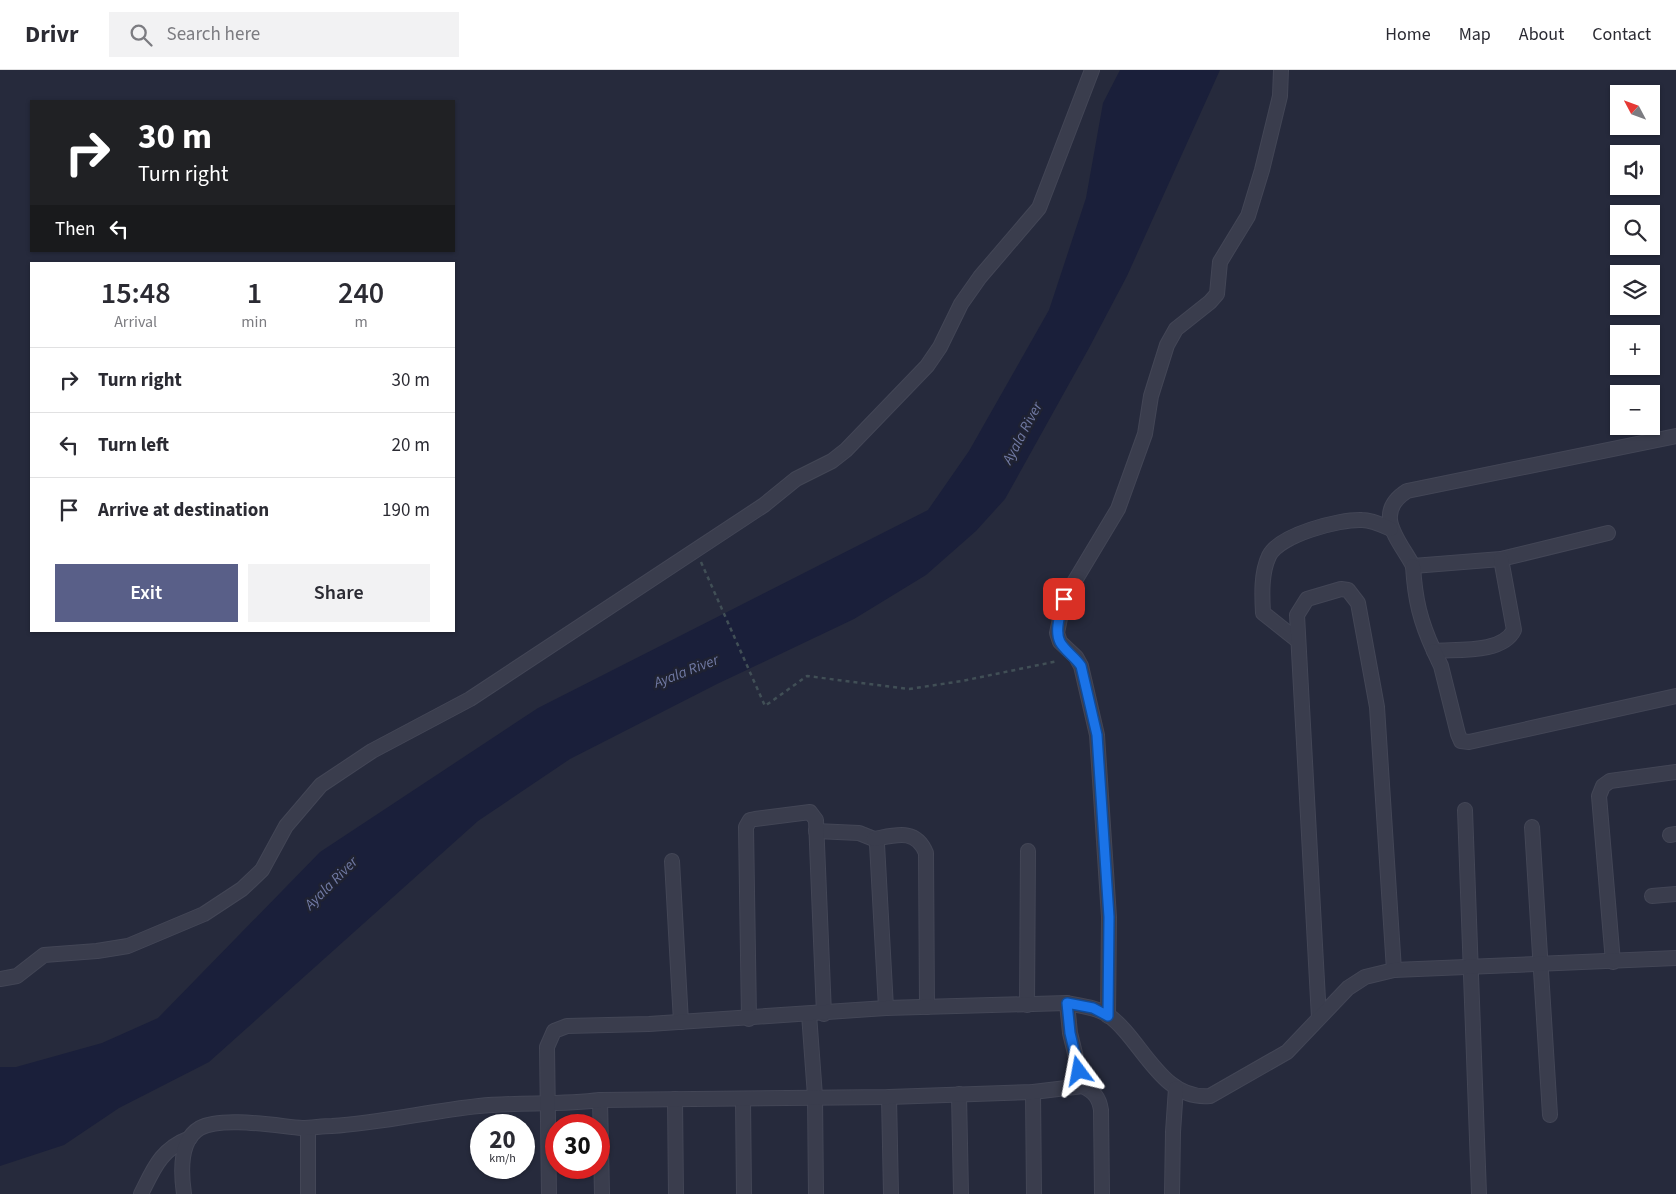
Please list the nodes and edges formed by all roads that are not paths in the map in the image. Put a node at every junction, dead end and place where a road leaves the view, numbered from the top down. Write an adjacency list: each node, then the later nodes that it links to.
1 (1092, 70): 25 (street)
2 (1281, 70): 32 (street)
3 (1676, 436): 4 (street)
4 (1391, 529): 7 (street); 8 (street)
5 (1608, 533): 6 (street)
6 (1501, 559): 7 (street); 9 (street)
7 (1413, 566): 9 (street)
8 (1297, 640): 24 (street); 33 (street)
9 (1434, 651): 10 (street)
10 (1676, 696)
11 (1676, 772): 21 (street)
12 (1465, 810): 23 (street)
13 (1532, 827): 22 (street)
14 (816, 831): 15 (street); 31 (street); 34 (street)
15 (874, 839): 28 (street); 29 (street)
16 (1028, 851): 27 (street)
17 (672, 861): 35 (street)
18 (1676, 894): 19 (street)
19 (1652, 896)
20 (1676, 958): 21 (street)
21 (1613, 962): 22 (street)
22 (1541, 965): 23 (street); 46 (street)
23 (1470, 967): 24 (street); 62 (street)
24 (1394, 970): 33 (street)
25 (0, 979)
26 (1067, 1003): 27 (street); 32 (street); 36 (street)
27 (1027, 1005): 28 (street)
28 (927, 1006): 29 (street)
29 (886, 1008): 31 (street)
30 (809, 1014): 31 (street); 34 (street); 40 (street)
31 (824, 1014)
32 (1108, 1016): 37 (street)
33 (1319, 1018): 37 (street)
34 (749, 1019): 35 (street)
35 (681, 1022): 45 (street)
36 (1083, 1086): 38 (street); 60 (street)
37 (1176, 1088): 61 (street)
38 (1033, 1092): 39 (street); 59 (street)
39 (959, 1094): 41 (street); 58 (street)
40 (815, 1096): 41 (street); 43 (street); 56 (street)
41 (889, 1097): 57 (street)
42 (675, 1099): 43 (street); 44 (street); 54 (street)
43 (743, 1099): 55 (street)
44 (600, 1100): 45 (street); 53 (street)
45 (548, 1104): 47 (street); 52 (street)
46 (1550, 1115)
47 (308, 1128): 48 (street); 51 (street)
48 (190, 1138): 49 (street); 50 (street)
49 (141, 1194)
50 (184, 1194)
51 (308, 1194)
52 (549, 1194)
53 (602, 1194)
54 (676, 1194)
55 (744, 1194)
56 (816, 1194)
57 (891, 1194)
58 (961, 1194)
59 (1034, 1194)
60 (1102, 1194)
61 (1172, 1194)
62 (1479, 1194)

